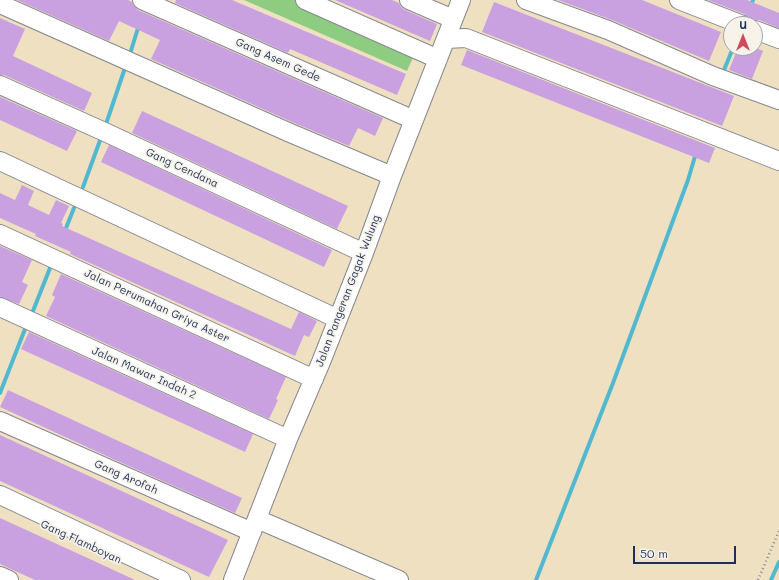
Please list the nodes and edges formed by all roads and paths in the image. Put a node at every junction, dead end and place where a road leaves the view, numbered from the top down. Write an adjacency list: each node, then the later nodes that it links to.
1 (305, 0): 13 (street)
2 (409, 0): 9 (street)
3 (461, 0): 9 (street, Jalan Pangeran Gagak Wulung)
4 (526, 0): 15 (street)
5 (679, 0): 8 (street)
6 (153, 2): 16 (street, Gang Asem Gede)
7 (0, 4): 19 (street)
8 (723, 17)
9 (453, 19): 11 (street, Jalan Pangeran Gagak Wulung)
10 (763, 33): 12 (street)
11 (446, 39): 13 (street, Jalan Pangeran Gagak Wulung); 18 (street)
12 (779, 39)
13 (438, 59): 16 (street, Jalan Pangeran Gagak Wulung)
14 (0, 85): 21 (street, Gang Cendana)
15 (779, 100)
16 (416, 116): 19 (street, Jalan Pangeran Gagak Wulung)
17 (0, 161): 23 (street)
18 (779, 161)
19 (392, 176): 21 (street, Jalan Pangeran Gagak Wulung)
20 (0, 234): 24 (street, Jalan Perumahan Griya Aster)
21 (364, 253): 23 (street, Jalan Pangeran Gagak Wulung)
22 (0, 307): 26 (street, Jalan Mawar Indah 2)
23 (338, 319): 24 (street, Jalan Pangeran Gagak Wulung)
24 (314, 379): 26 (street, Jalan Pangeran Gagak Wulung)
25 (0, 421): 29 (street, Gang Arofah)
26 (288, 439): 29 (street, Jalan Pangeran Gagak Wulung)
27 (0, 495): 34 (street)
28 (0, 504): 33 (street, Gang Flamboyan)
29 (254, 526): 35 (street, Jalan Pangeran Gagak Wulung); 36 (street, Gang Arofah)
30 (779, 531): 37 (path)
31 (0, 576): 32 (street)
32 (10, 580)
33 (162, 580)
34 (182, 580)
35 (233, 580)
36 (399, 580)
37 (758, 580)

